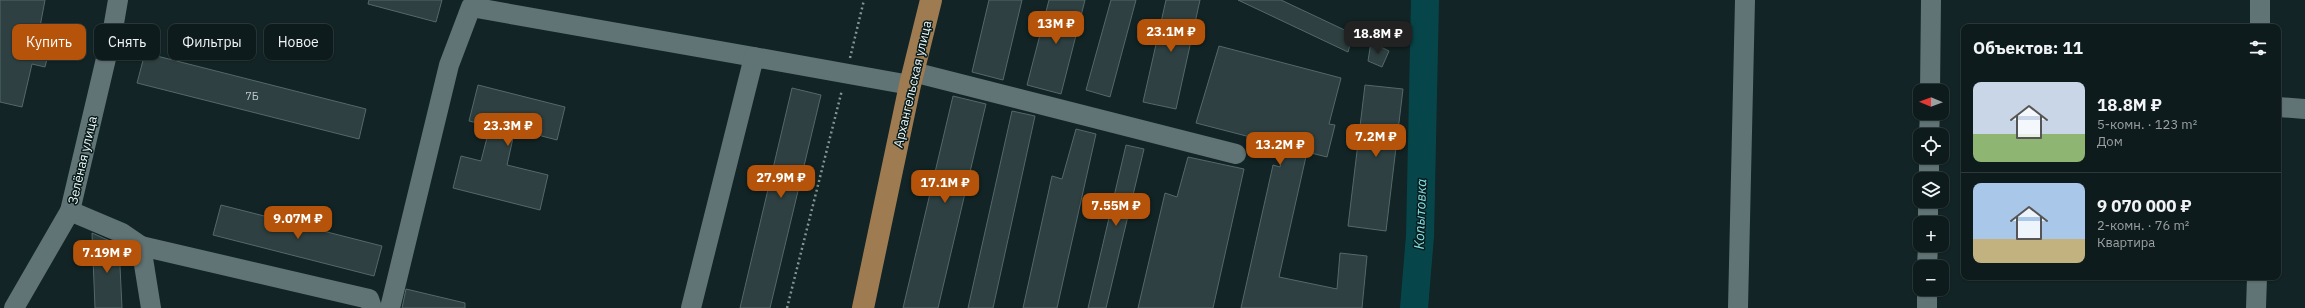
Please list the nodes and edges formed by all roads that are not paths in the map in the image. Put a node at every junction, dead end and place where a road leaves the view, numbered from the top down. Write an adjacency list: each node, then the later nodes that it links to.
1 (118, 0): 13 (street, Зелёная улица)
2 (931, 0): 8 (main road, Архангельская улица)
3 (1744, 0): 23 (street)
4 (1931, 0): 9 (street)
5 (2260, 0): 6 (street)
6 (2260, 24)
7 (754, 58): 8 (street); 20 (street); 21 (street)
8 (912, 78): 12 (street); 22 (main road, Архангельская улица)
9 (1930, 84)
10 (2281, 107): 11 (street)
11 (2305, 109)
12 (1236, 154)
13 (70, 211): 14 (street); 17 (street, Зелёная улица)
14 (141, 246): 18 (street); 19 (street)
15 (2257, 280): 25 (street)
16 (1927, 296): 24 (street)
17 (14, 308)
18 (151, 308)
19 (372, 308)
20 (390, 308)
21 (691, 308)
22 (863, 308)
23 (1738, 308)
24 (1927, 308)
25 (2256, 308)

